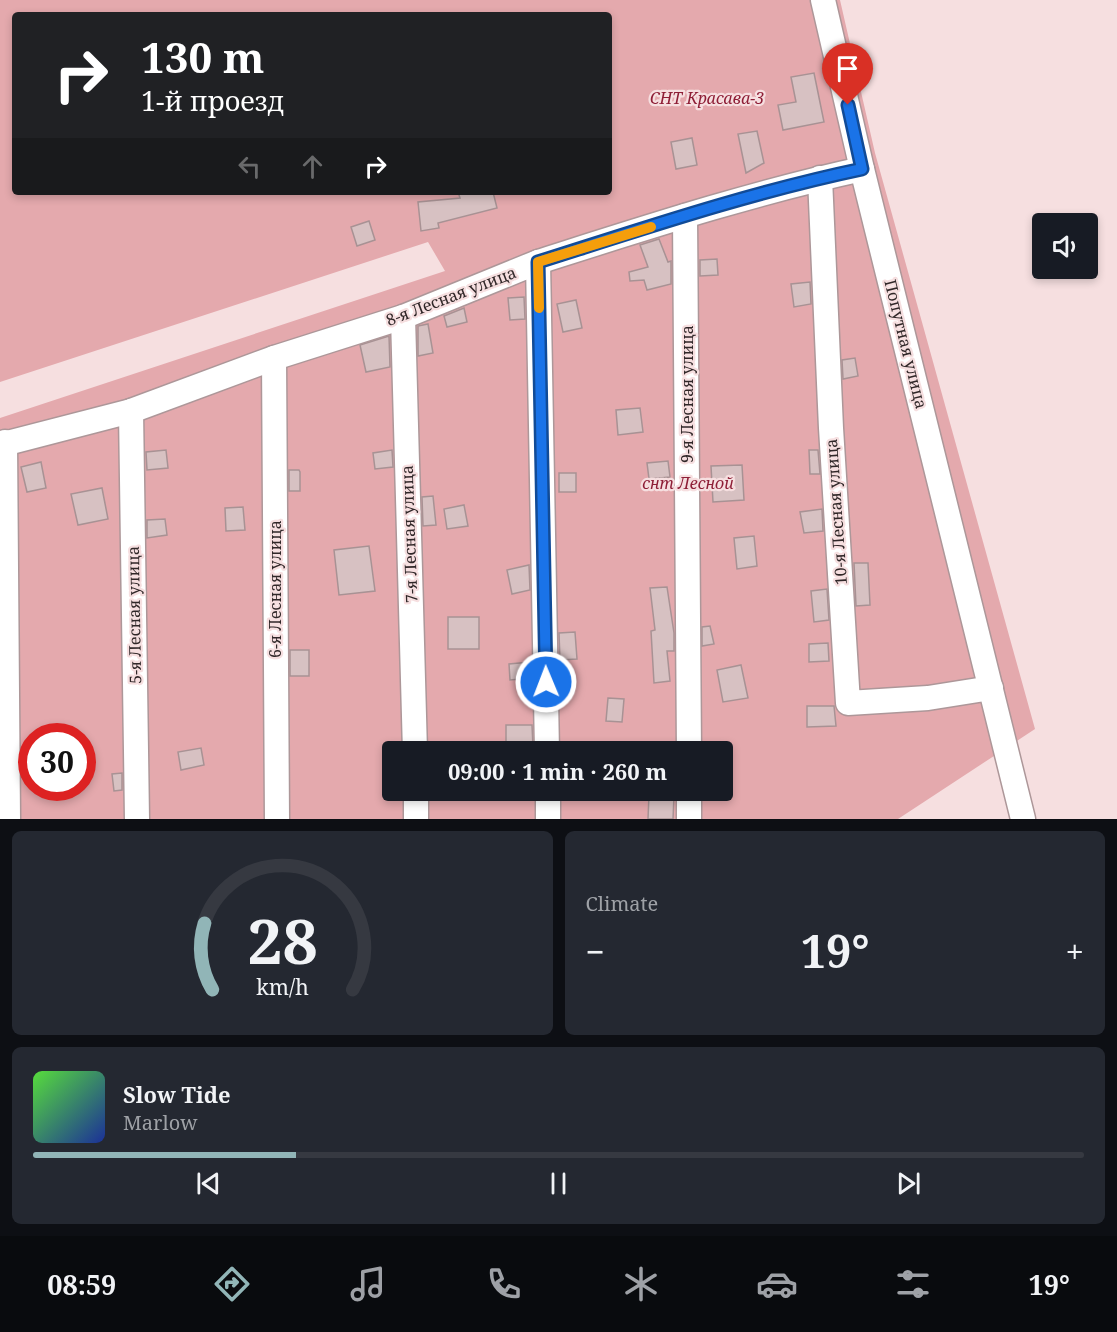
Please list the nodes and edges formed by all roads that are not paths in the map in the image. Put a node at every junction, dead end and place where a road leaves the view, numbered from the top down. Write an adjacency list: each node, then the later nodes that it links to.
1 (823, 0): 2 (street, Попутная улица)
2 (862, 169): 3 (street); 10 (street, Попутная улица)
3 (820, 178): 4 (street); 10 (street, 10-я Лесная улица)
4 (685, 216): 5 (street); 13 (street, 9-я Лесная улица)
5 (538, 262): 6 (street, 8-я Лесная улица); 12 (street, 8-я Лесная улица)
6 (403, 317): 7 (street, 8-я Лесная улица); 11 (street, 7-я Лесная улица)
7 (274, 358): 8 (street, 8-я Лесная улица); 19 (street, 6-я Лесная улица)
8 (131, 411): 9 (street, 8-я Лесная улица); 18 (street, 5-я Лесная улица)
9 (3, 444): 17 (street)
10 (991, 688): 23 (street, Попутная улица)
11 (415, 741)
12 (547, 741)
13 (689, 741)
14 (416, 801): 20 (street)
15 (548, 801): 21 (street)
16 (689, 801): 22 (street)
17 (8, 819)
18 (137, 819)
19 (277, 819)
20 (416, 819)
21 (548, 819)
22 (689, 819)
23 (1023, 819)

